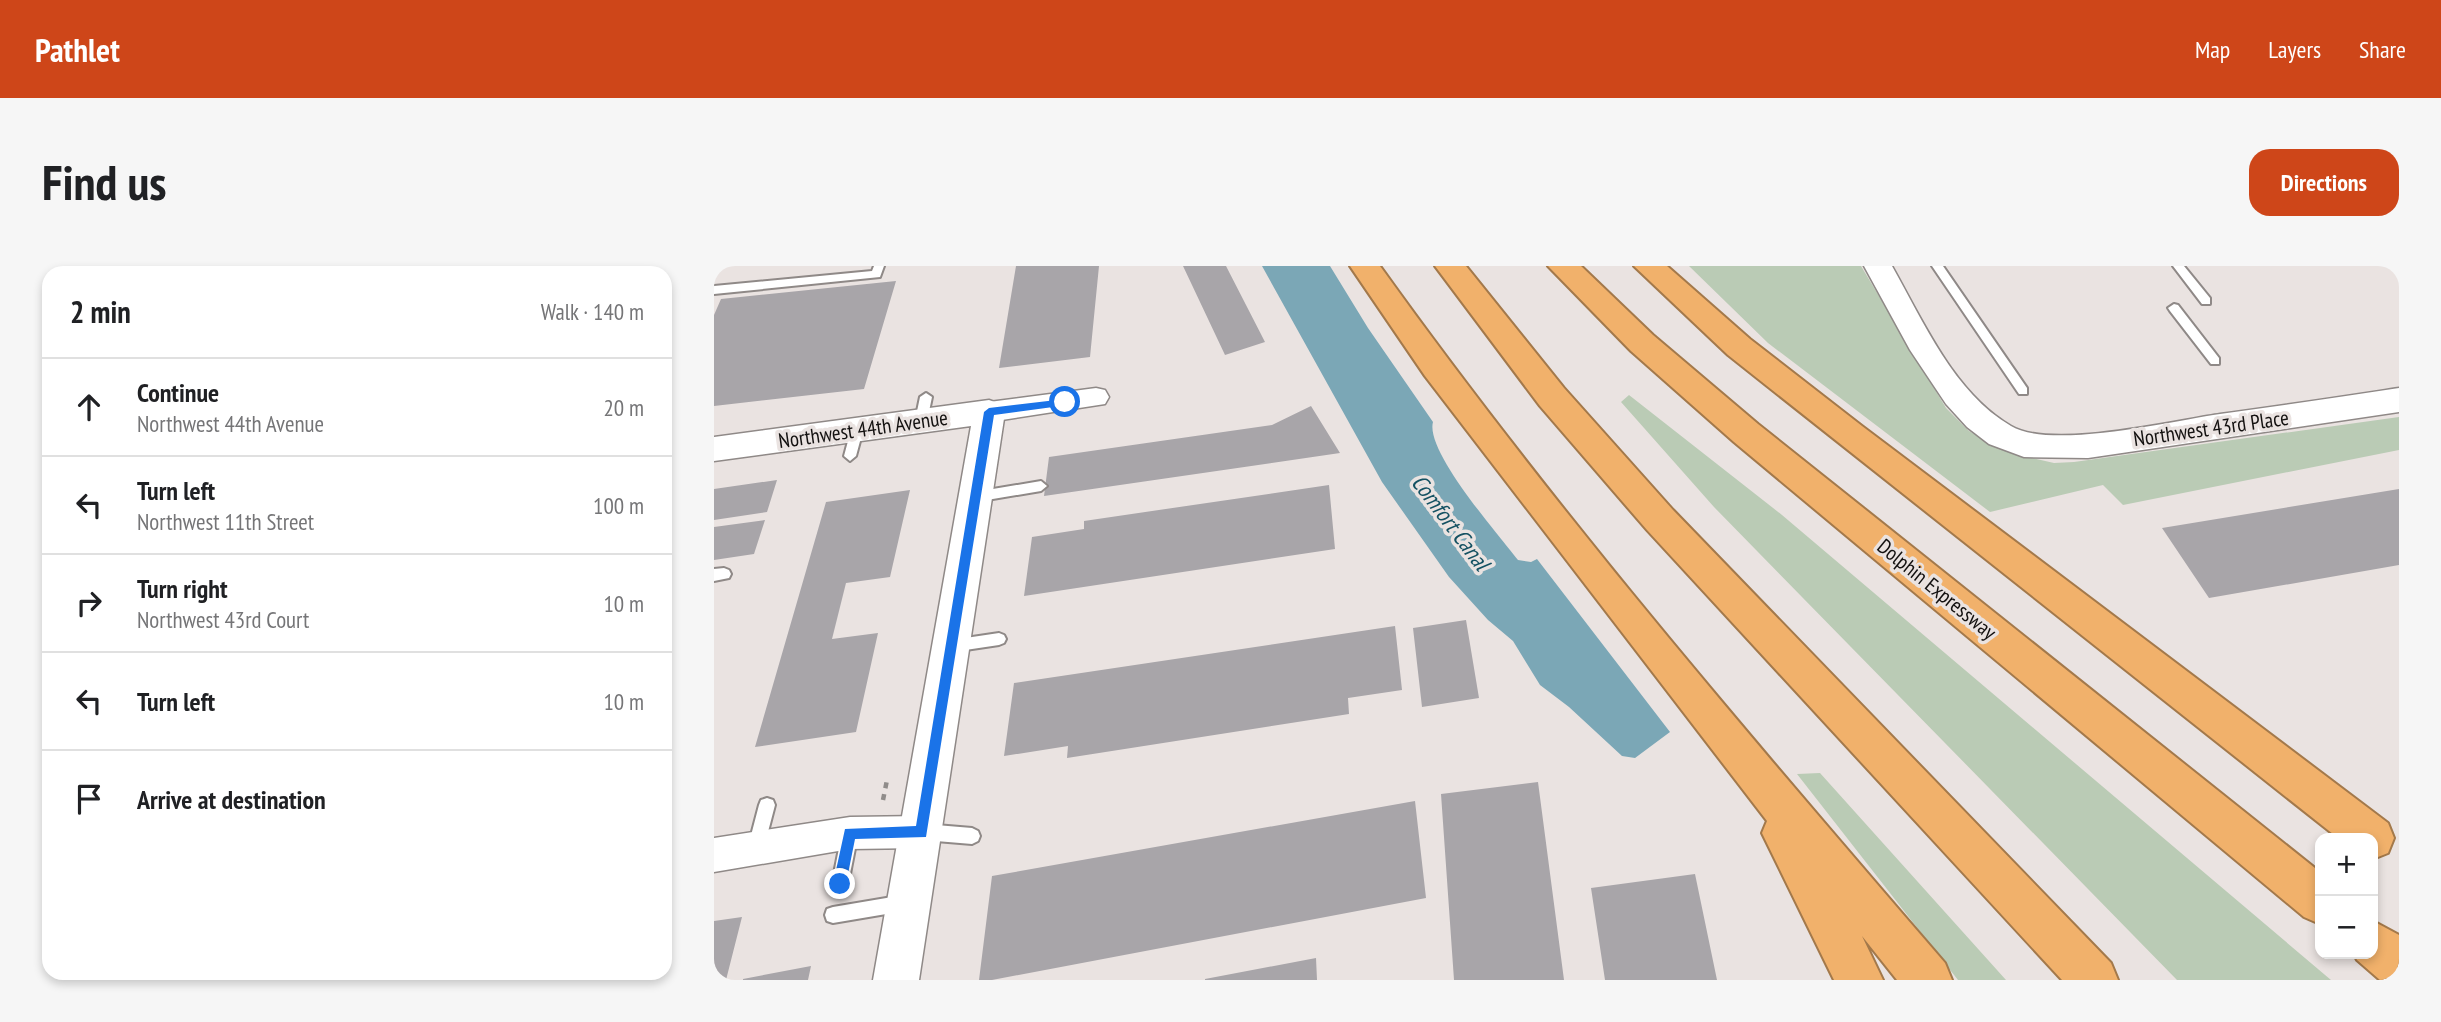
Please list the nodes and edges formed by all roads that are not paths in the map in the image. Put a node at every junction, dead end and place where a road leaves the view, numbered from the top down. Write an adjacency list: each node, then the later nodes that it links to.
1 (879, 266): 9 (lane)
2 (1365, 266): 22 (highway)
3 (1450, 266): 41 (highway)
4 (1563, 266): 33 (highway, Dolphin Expressway)
5 (1650, 266): 26 (highway)
6 (1878, 266): 15 (street, Northwest 43rd Place)
7 (1937, 266): 13 (lane)
8 (2178, 266): 10 (lane)
9 (714, 290)
10 (2206, 301)
11 (2174, 308): 12 (lane)
12 (2216, 360)
13 (2023, 391)
14 (1102, 396): 16 (street, Northwest 44th Avenue)
15 (2399, 400)
16 (989, 412): 17 (street, Northwest 44th Avenue); 19 (street)
17 (714, 449)
18 (1041, 485): 19 (lane)
19 (975, 497): 21 (street)
20 (999, 639): 21 (lane)
21 (951, 646): 24 (street)
22 (1753, 772): 39 (highway); 40 (highway)
23 (767, 805): 29 (lane)
24 (922, 832): 25 (street); 27 (lane); 34 (street)
25 (850, 833): 29 (street); 32 (lane)
26 (2367, 833)
27 (972, 836)
28 (2378, 842): 31 (highway)
29 (756, 848): 30 (street)
30 (714, 855)
31 (2399, 859)
32 (840, 884)
33 (2315, 897)
34 (909, 902): 35 (lane); 38 (street)
35 (833, 915)
36 (2378, 948): 37 (highway)
37 (2399, 965)
38 (896, 980)
39 (1859, 980)
40 (1927, 980)
41 (2094, 980)

